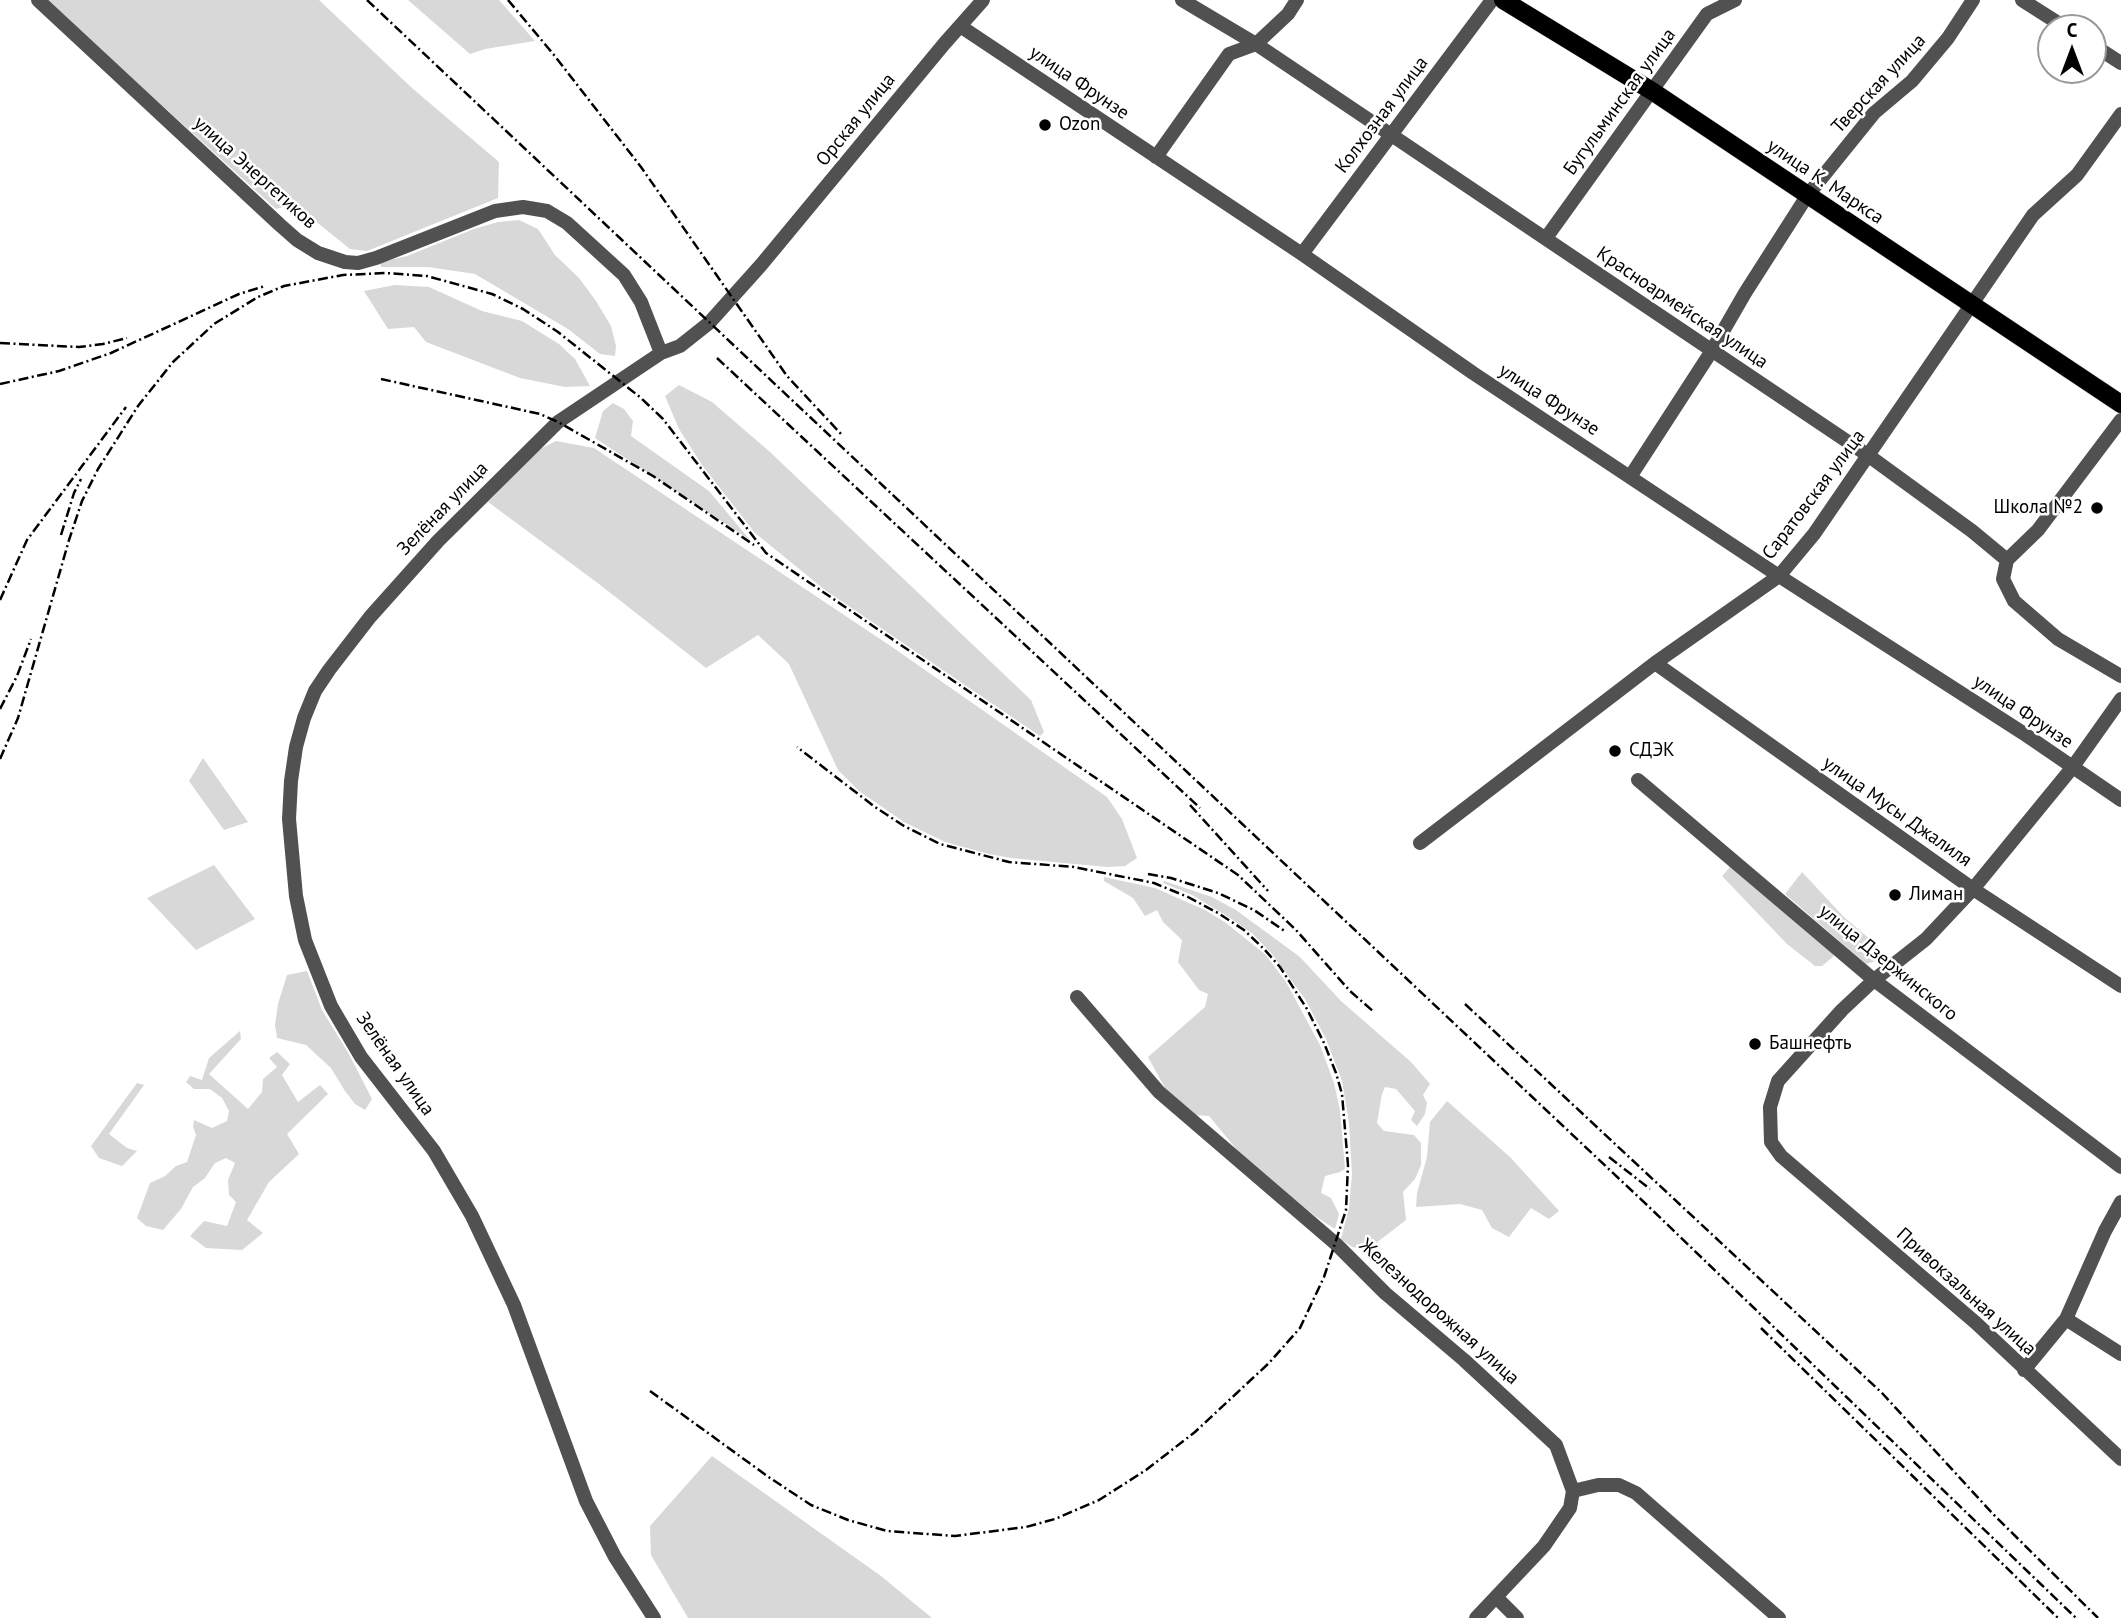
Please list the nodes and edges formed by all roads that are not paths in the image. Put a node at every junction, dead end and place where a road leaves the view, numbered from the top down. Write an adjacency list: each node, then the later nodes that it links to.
1 (38, 0): 23 (street, улица Энергетиков)
2 (983, 0): 11 (street, Орская улица)
3 (1182, 0): 12 (street, Красноармейская улица)
4 (1297, 0): 12 (street)
5 (1492, 0): 15 (street, Колхозная улица)
6 (1503, 0): 13 (main road, улица К. Маркса)
7 (1735, 0): 13 (street, Бугульминская улица)
8 (1973, 0): 17 (street, Тверская улица)
9 (2022, 0): 10 (street)
10 (2044, 14)
11 (960, 26): 16 (street, улица Фрунзе); 20 (street, Орская улица)
12 (1256, 44): 15 (street, Красноармейская улица); 16 (street)
13 (1652, 91): 17 (main road, улица К. Маркса); 18 (street, Бугульминская улица)
14 (2121, 114): 21 (street, Саратовская улица)
15 (1391, 135): 18 (street, Красноармейская улица); 19 (street, Колхозная улица)
16 (1156, 157): 19 (street, улица Фрунзе)
17 (1807, 196): 21 (main road, улица К. Маркса); 22 (street, Тверская улица)
18 (1546, 238): 22 (street, Красноармейская улица)
19 (1302, 254): 27 (street, улица Фрунзе)
20 (761, 265): 23 (street, Зелёная улица)
21 (1971, 303): 24 (main road, улица К. Маркса); 26 (street, Саратовская улица)
22 (1711, 352): 26 (street, Красноармейская улица); 27 (street, Тверская улица)
23 (661, 353): 49 (street, Зелёная улица)
24 (2121, 404)
25 (2121, 420): 28 (street)
26 (1869, 456): 28 (street, Красноармейская улица); 29 (street, Саратовская улица)
27 (1630, 477): 29 (street, улица Фрунзе)
28 (2007, 560): 31 (street)
29 (1779, 576): 30 (street, Саратовская улица); 33 (street, улица Фрунзе)
30 (1655, 663): 36 (street, Саратовская улица); 37 (street, улица Мусы Джалиля)
31 (2121, 676)
32 (2121, 699): 33 (street)
33 (2072, 768): 35 (street, улица Фрунзе); 37 (street)
34 (1638, 780): 38 (street, улица Дзержинского)
35 (2121, 800)
36 (1420, 843)
37 (1973, 889): 38 (street); 39 (street, улица Мусы Джалиля)
38 (1874, 980): 41 (street, улица Дзержинского); 45 (street, Привокзальная улица)
39 (2121, 986)
40 (1077, 997): 47 (street, Железнодорожная улица)
41 (2119, 1159)
42 (2121, 1202): 43 (street)
43 (2066, 1319): 44 (street); 45 (street)
44 (2121, 1354)
45 (2024, 1370): 46 (street, Привокзальная улица)
46 (2121, 1460)
47 (1573, 1490): 48 (street); 52 (street)
48 (1496, 1597): 50 (street); 51 (street)
49 (654, 1618)
50 (1476, 1618)
51 (1517, 1618)
52 (1779, 1618)

